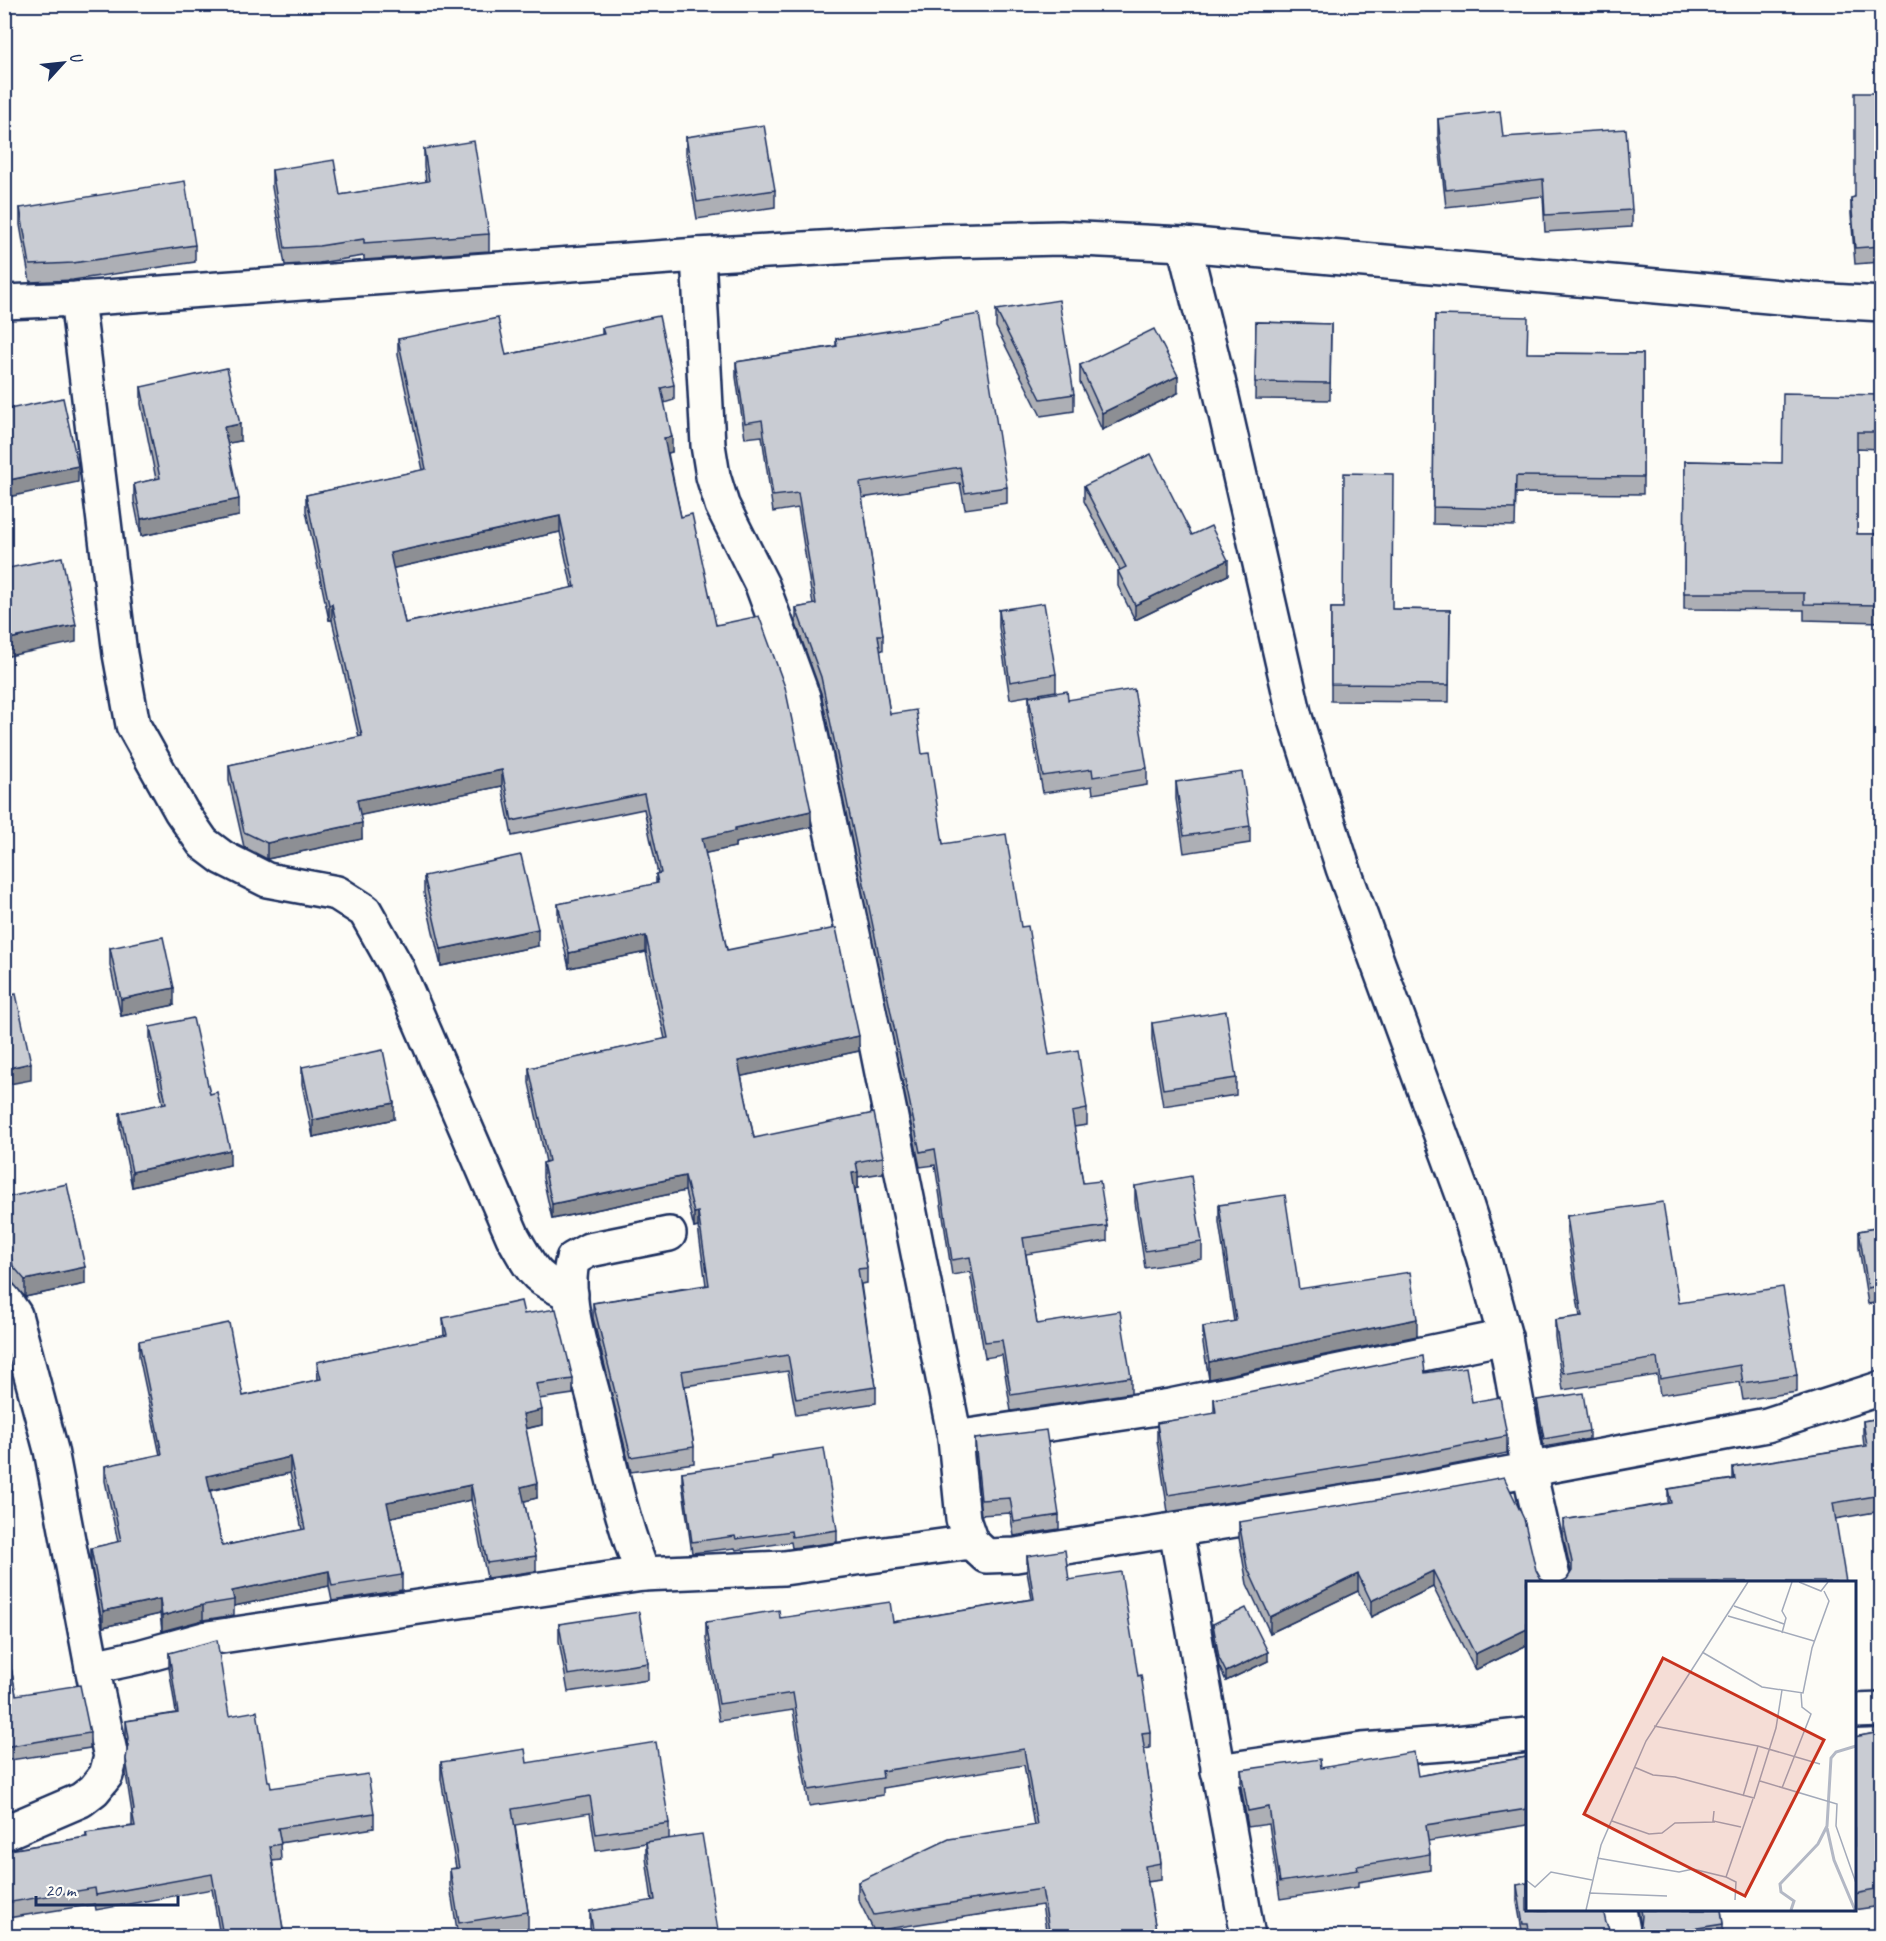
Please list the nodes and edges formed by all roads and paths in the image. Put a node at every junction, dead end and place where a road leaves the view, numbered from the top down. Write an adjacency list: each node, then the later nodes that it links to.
1 (1184, 244): 2 (street); 5 (street); 9 (street)
2 (698, 255): 3 (street); 11 (street)
3 (77, 299): 4 (street); 7 (street)
4 (4, 302)
5 (1881, 304)
6 (669, 1234): 7 (street)
7 (571, 1294): 15 (street)
8 (4, 1299): 17 (street)
9 (1505, 1337): 11 (street); 12 (street)
10 (1881, 1388): 12 (street)
11 (955, 1438): 14 (street)
12 (1529, 1470): 13 (street); 16 (street)
13 (1176, 1530): 14 (street); 21 (street)
14 (971, 1542): 15 (street)
15 (643, 1574): 17 (street)
16 (1554, 1581)
17 (92, 1667): 22 (street)
18 (1881, 1710): 19 (street)
19 (1856, 1712)
20 (1526, 1735): 21 (street)
21 (1218, 1771): 24 (street)
22 (4, 1833)
23 (1619, 1911): 25 (street)
24 (1248, 1936)
25 (1624, 1936)

